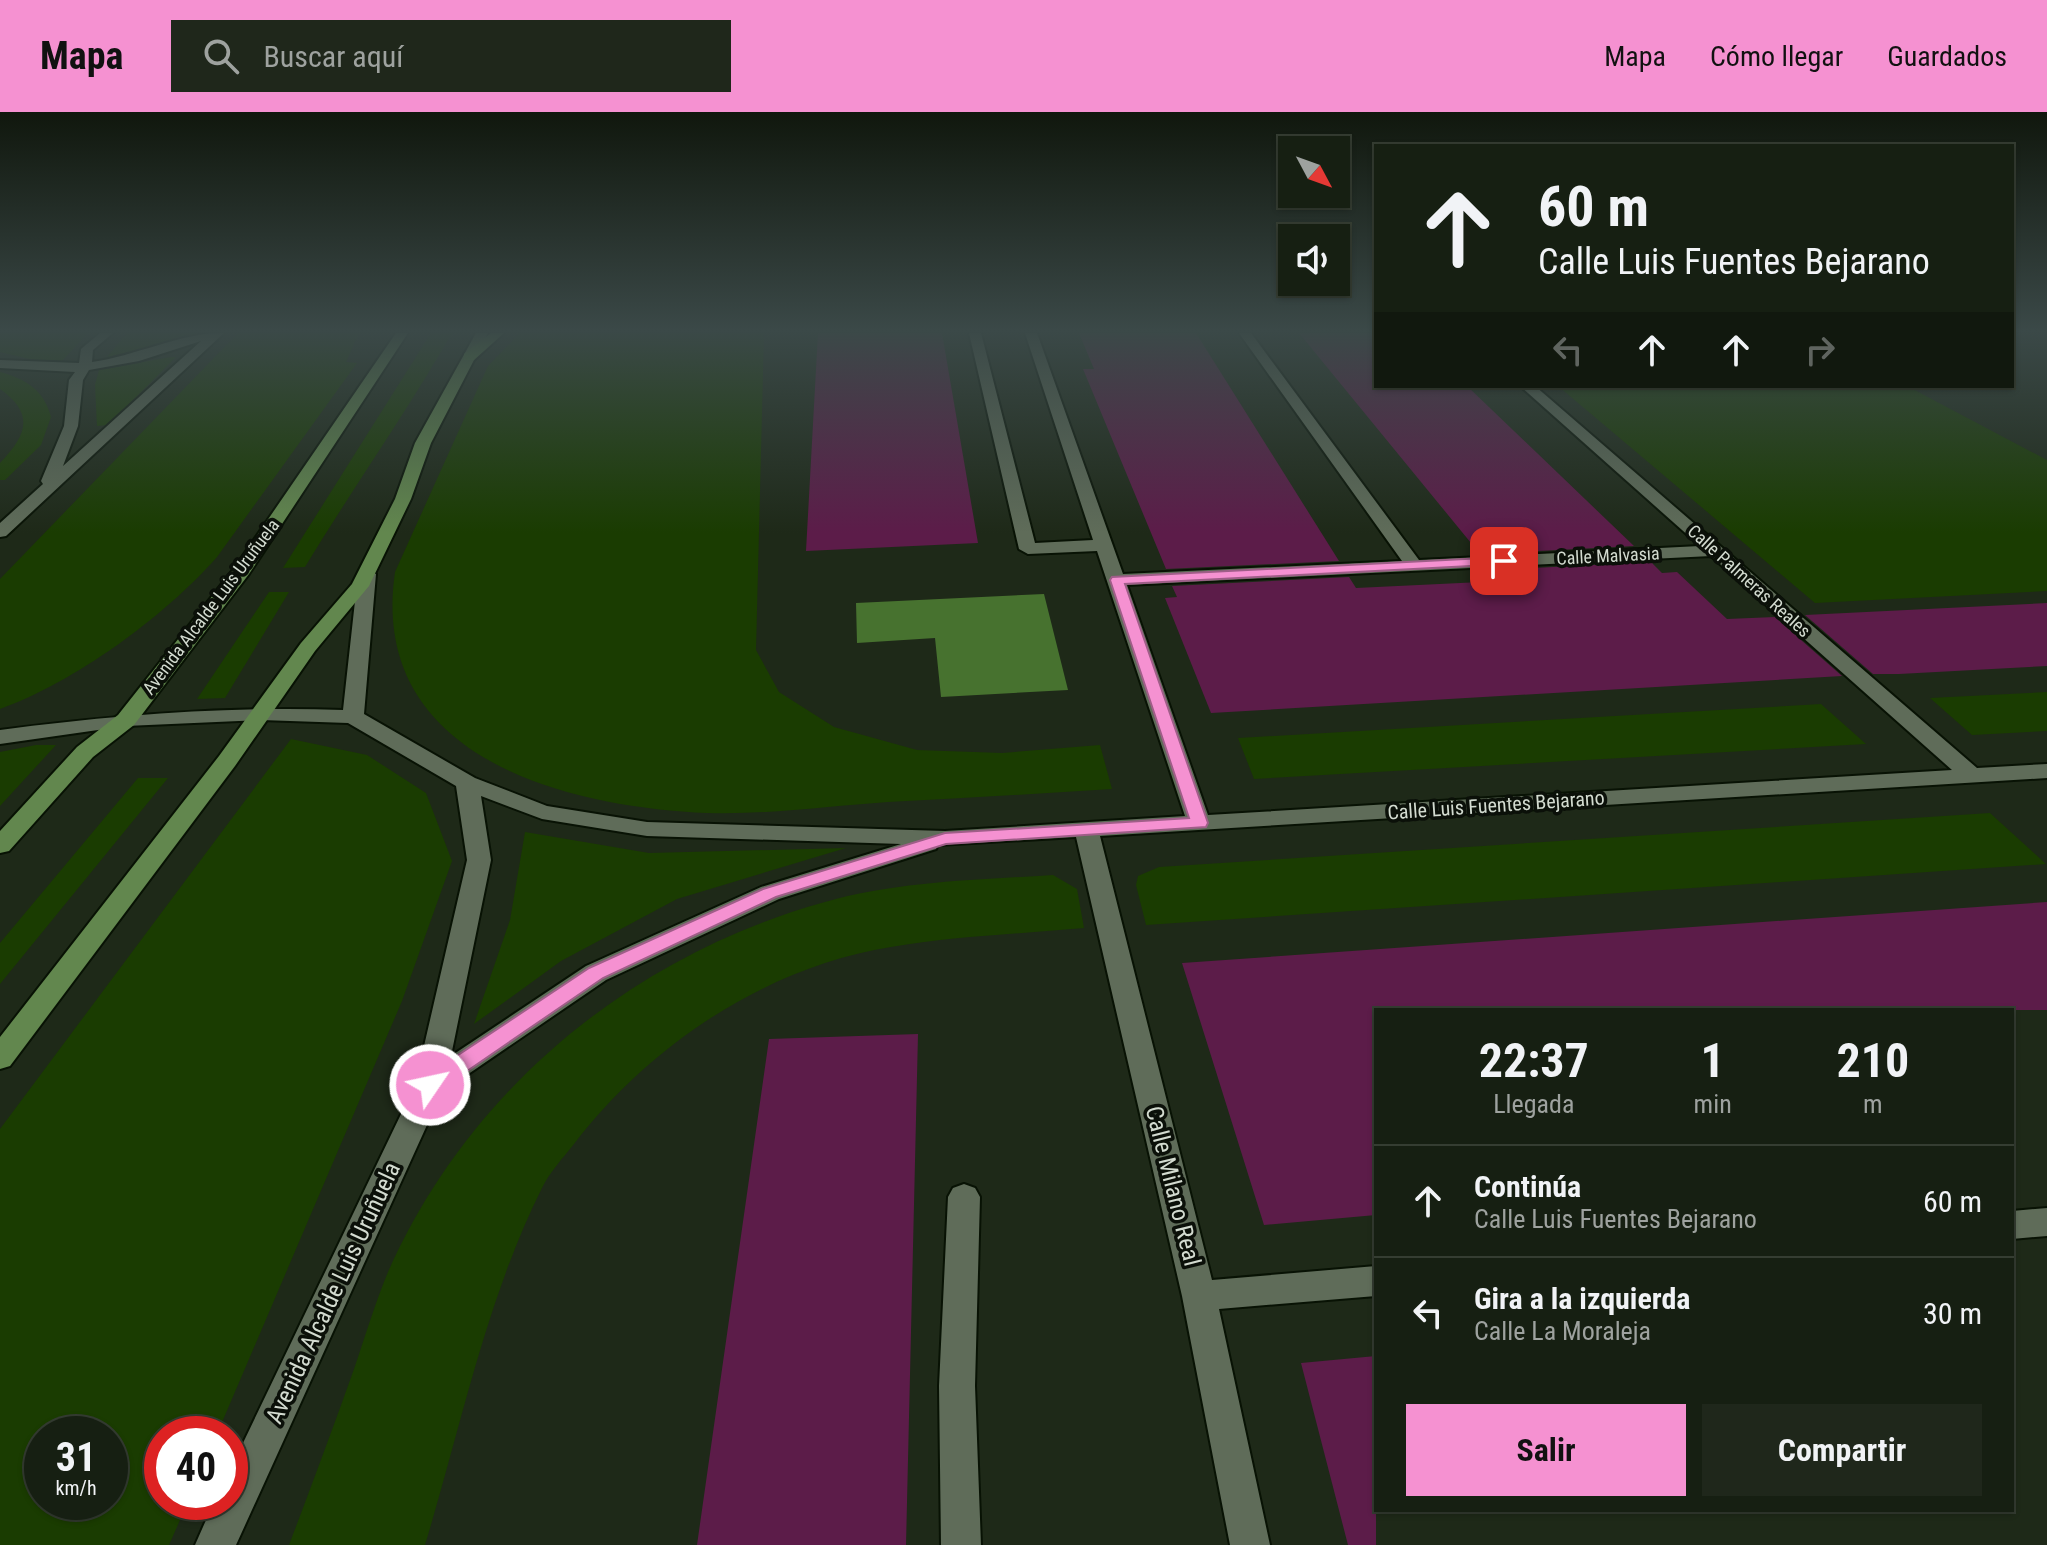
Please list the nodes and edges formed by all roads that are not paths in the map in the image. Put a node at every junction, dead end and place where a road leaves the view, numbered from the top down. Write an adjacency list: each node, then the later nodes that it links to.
1 (74, 400): 9 (street)
2 (144, 400): 9 (street)
3 (357, 400): 18 (main road, Avenida Alcalde Luis Uruñuela)
4 (446, 400): 14 (main road)
5 (991, 400): 11 (street)
6 (1054, 400): 11 (street)
7 (1294, 400): 13 (street)
8 (1543, 400): 12 (street, Calle Palmeras Reales)
9 (46, 489): 10 (street)
10 (0, 532)
11 (1105, 545): 15 (street)
12 (1715, 551): 13 (street, Calle Malvasia); 21 (street, Calle Palmeras Reales)
13 (1414, 565): 15 (street, Calle Malvasia)
14 (367, 574): 16 (main road); 17 (street)
15 (1117, 580): 23 (street)
16 (261, 714): 17 (street, Avenida Alcalde Luis Uruñuela); 18 (street, Avenida Alcalde Luis Uruñuela); 27 (main road)
17 (353, 717): 22 (street, Avenida Alcalde Luis Uruñuela)
18 (126, 720): 19 (street, Avenida Alcalde Luis Uruñuela); 26 (main road, Avenida Alcalde Luis Uruñuela)
19 (0, 737)
20 (2047, 771): 21 (street, Calle Luis Fuentes Bejarano)
21 (1971, 775): 23 (street, Calle Luis Fuentes Bejarano)
22 (467, 783): 25 (street); 28 (street, Avenida Alcalde Luis Uruñuela)
23 (1199, 823): 24 (street, Calle Luis Fuentes Bejarano)
24 (1086, 830): 25 (street, Calle Luis Fuentes Bejarano); 33 (street, Calle Milano Real)
25 (945, 838): 28 (street)
26 (0, 846)
27 (0, 1058)
28 (430, 1085): 34 (street, Avenida Alcalde Luis Uruñuela)
29 (964, 1197): 35 (street)
30 (2047, 1222): 31 (street)
31 (2014, 1225)
32 (1374, 1281): 33 (street)
33 (1199, 1296): 36 (street, Calle Milano Real)
34 (215, 1545)
35 (961, 1545)
36 (1250, 1545)

